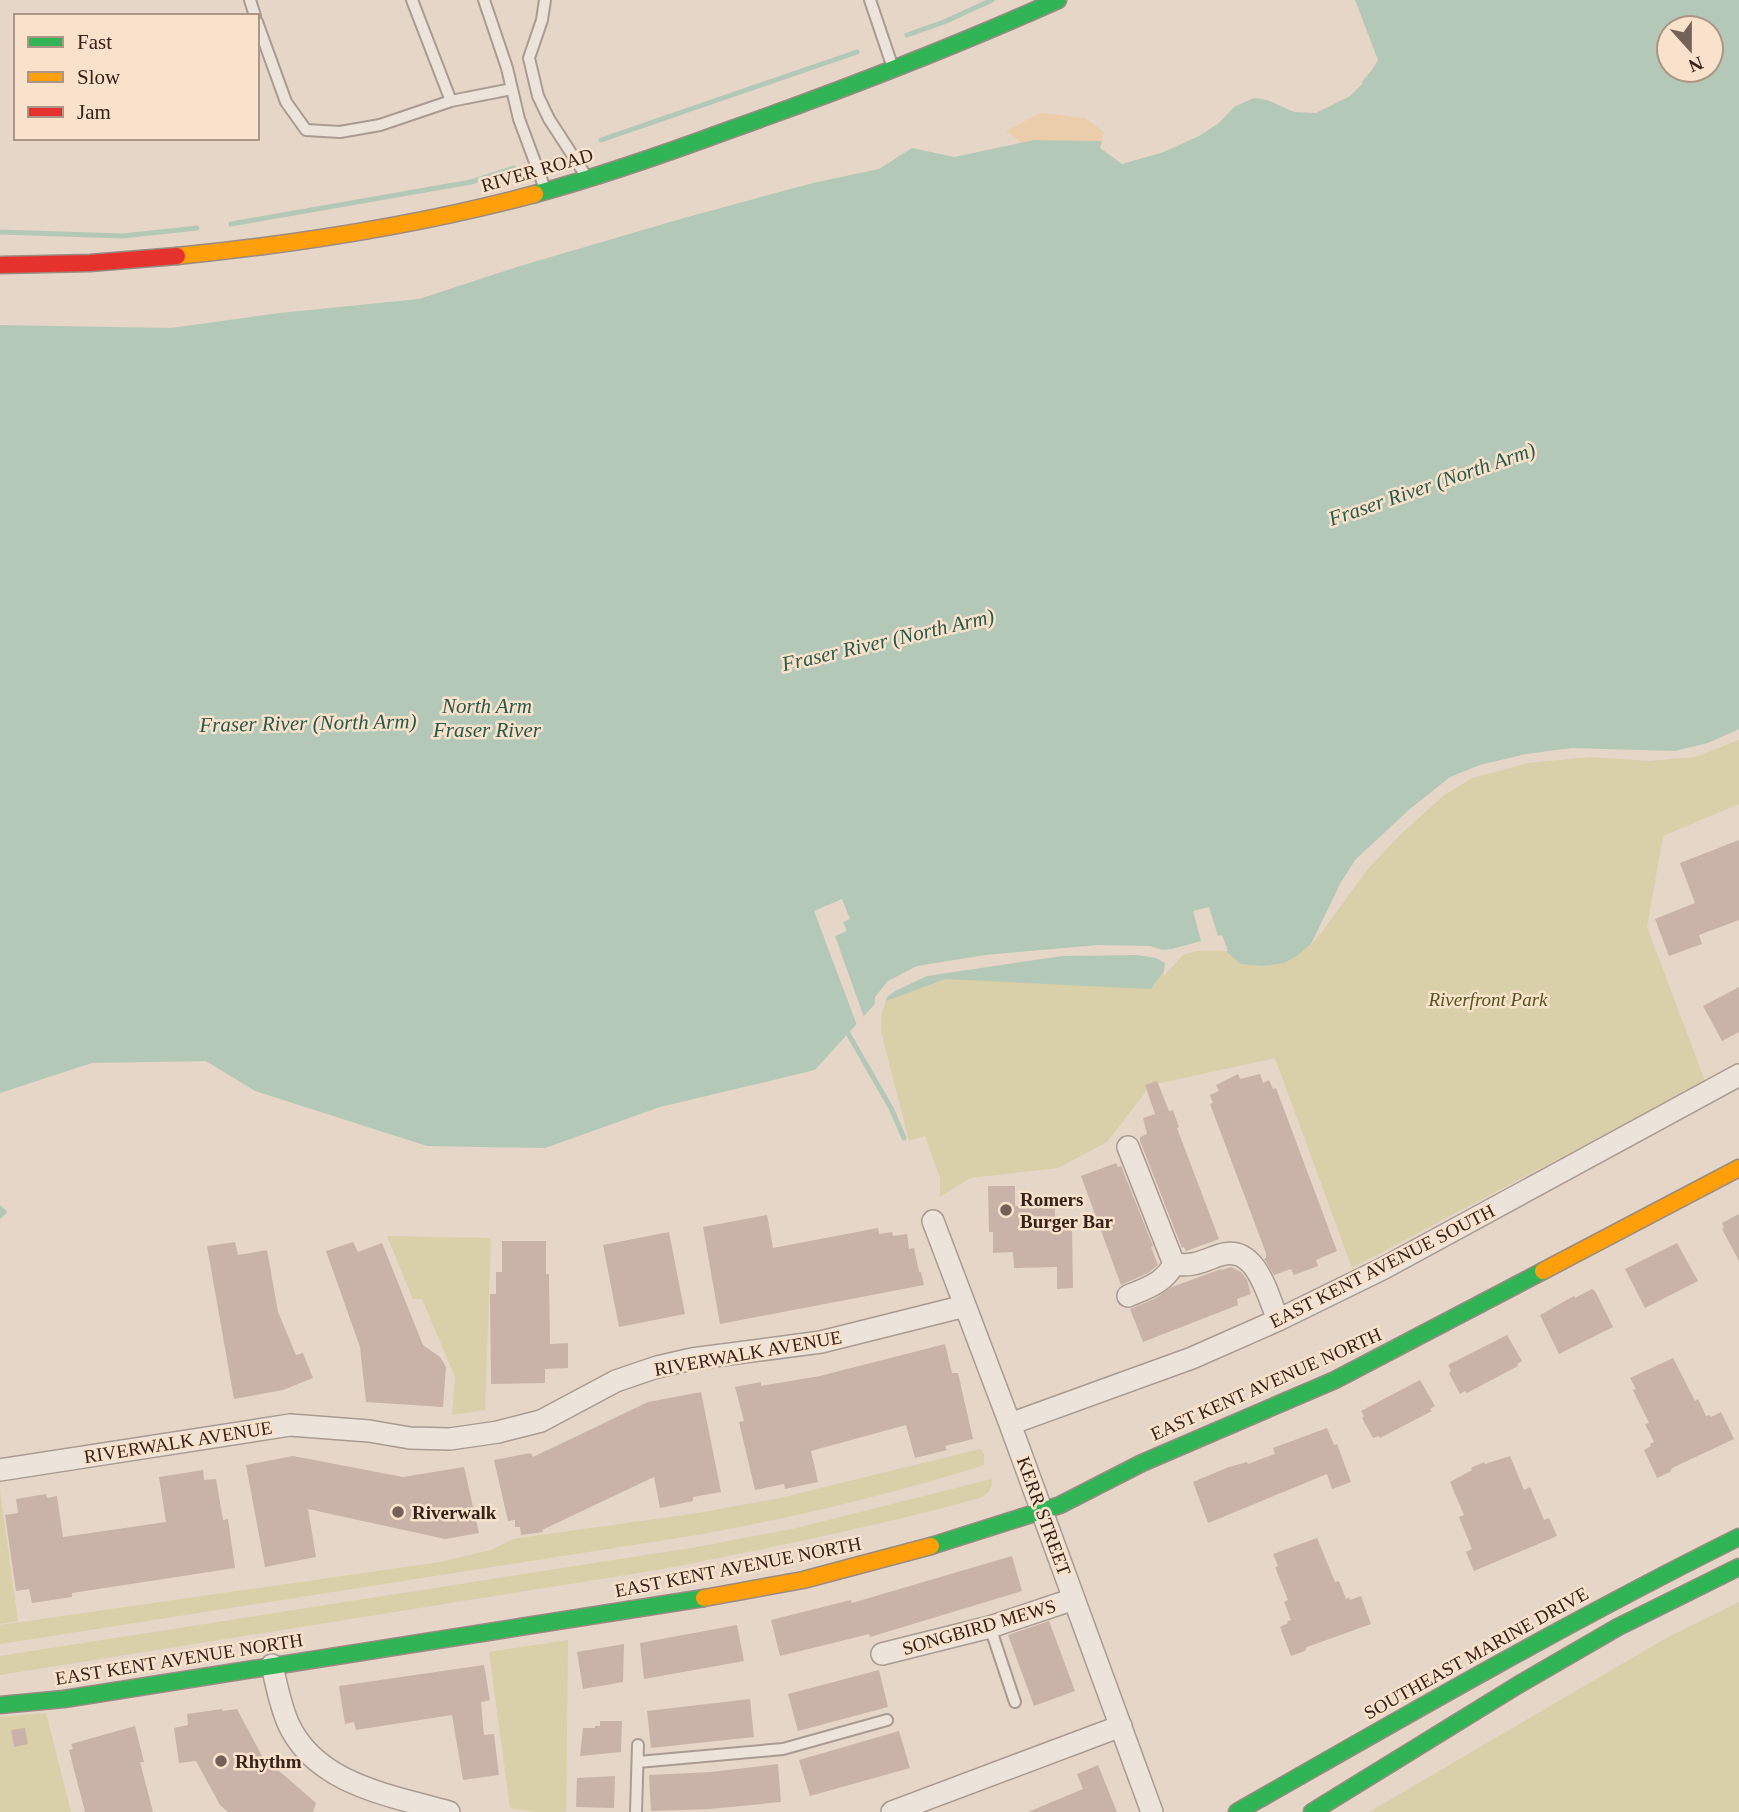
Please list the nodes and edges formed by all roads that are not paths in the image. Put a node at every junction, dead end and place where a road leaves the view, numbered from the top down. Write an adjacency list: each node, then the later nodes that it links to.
1 (412, 0): 9 (lane)
2 (484, 0): 8 (lane)
3 (545, 0): 10 (lane)
4 (870, 0): 7 (lane)
5 (1054, 1): 7 (street, RIVER ROAD)
6 (259, 28): 9 (lane)
7 (894, 70): 10 (street, RIVER ROAD)
8 (512, 89): 9 (lane); 11 (lane)
9 (451, 101)
10 (587, 179): 11 (street, RIVER ROAD)
11 (545, 191): 12 (street, RIVER ROAD)
12 (0, 265)
13 (1739, 1076): 20 (street, EAST KENT AVENUE SOUTH)
14 (1128, 1147): 17 (street)
15 (1739, 1168): 23 (street, EAST KENT AVENUE NORTH)
16 (933, 1221): 19 (street, KERR STREET)
17 (1174, 1264): 18 (street); 20 (street)
18 (1128, 1296)
19 (965, 1306): 21 (street, KERR STREET); 22 (street, RIVERWALK AVENUE)
20 (1278, 1320): 21 (street, EAST KENT AVENUE SOUTH)
21 (1010, 1424): 23 (street, KERR STREET)
22 (0, 1470)
23 (1042, 1511): 26 (street, KERR STREET); 29 (street, EAST KENT AVENUE NORTH)
24 (1739, 1537): 40 (street, SOUTHEAST MARINE DRIVE)
25 (1739, 1567): 41 (street)
26 (1074, 1599): 27 (street, SONGBIRD MEWS); 33 (street, KERR STREET)
27 (990, 1627): 28 (street, SONGBIRD MEWS); 30 (lane)
28 (883, 1654)
29 (272, 1665): 31 (street, EAST KENT AVENUE NORTH); 36 (street)
30 (1015, 1702)
31 (0, 1705)
32 (887, 1720): 35 (lane)
33 (1121, 1726): 38 (street); 39 (street, KERR STREET)
34 (638, 1745): 35 (lane)
35 (638, 1762): 37 (lane)
36 (449, 1812)
37 (636, 1812)
38 (892, 1812)
39 (1152, 1812)
40 (1237, 1812)
41 (1312, 1812)

